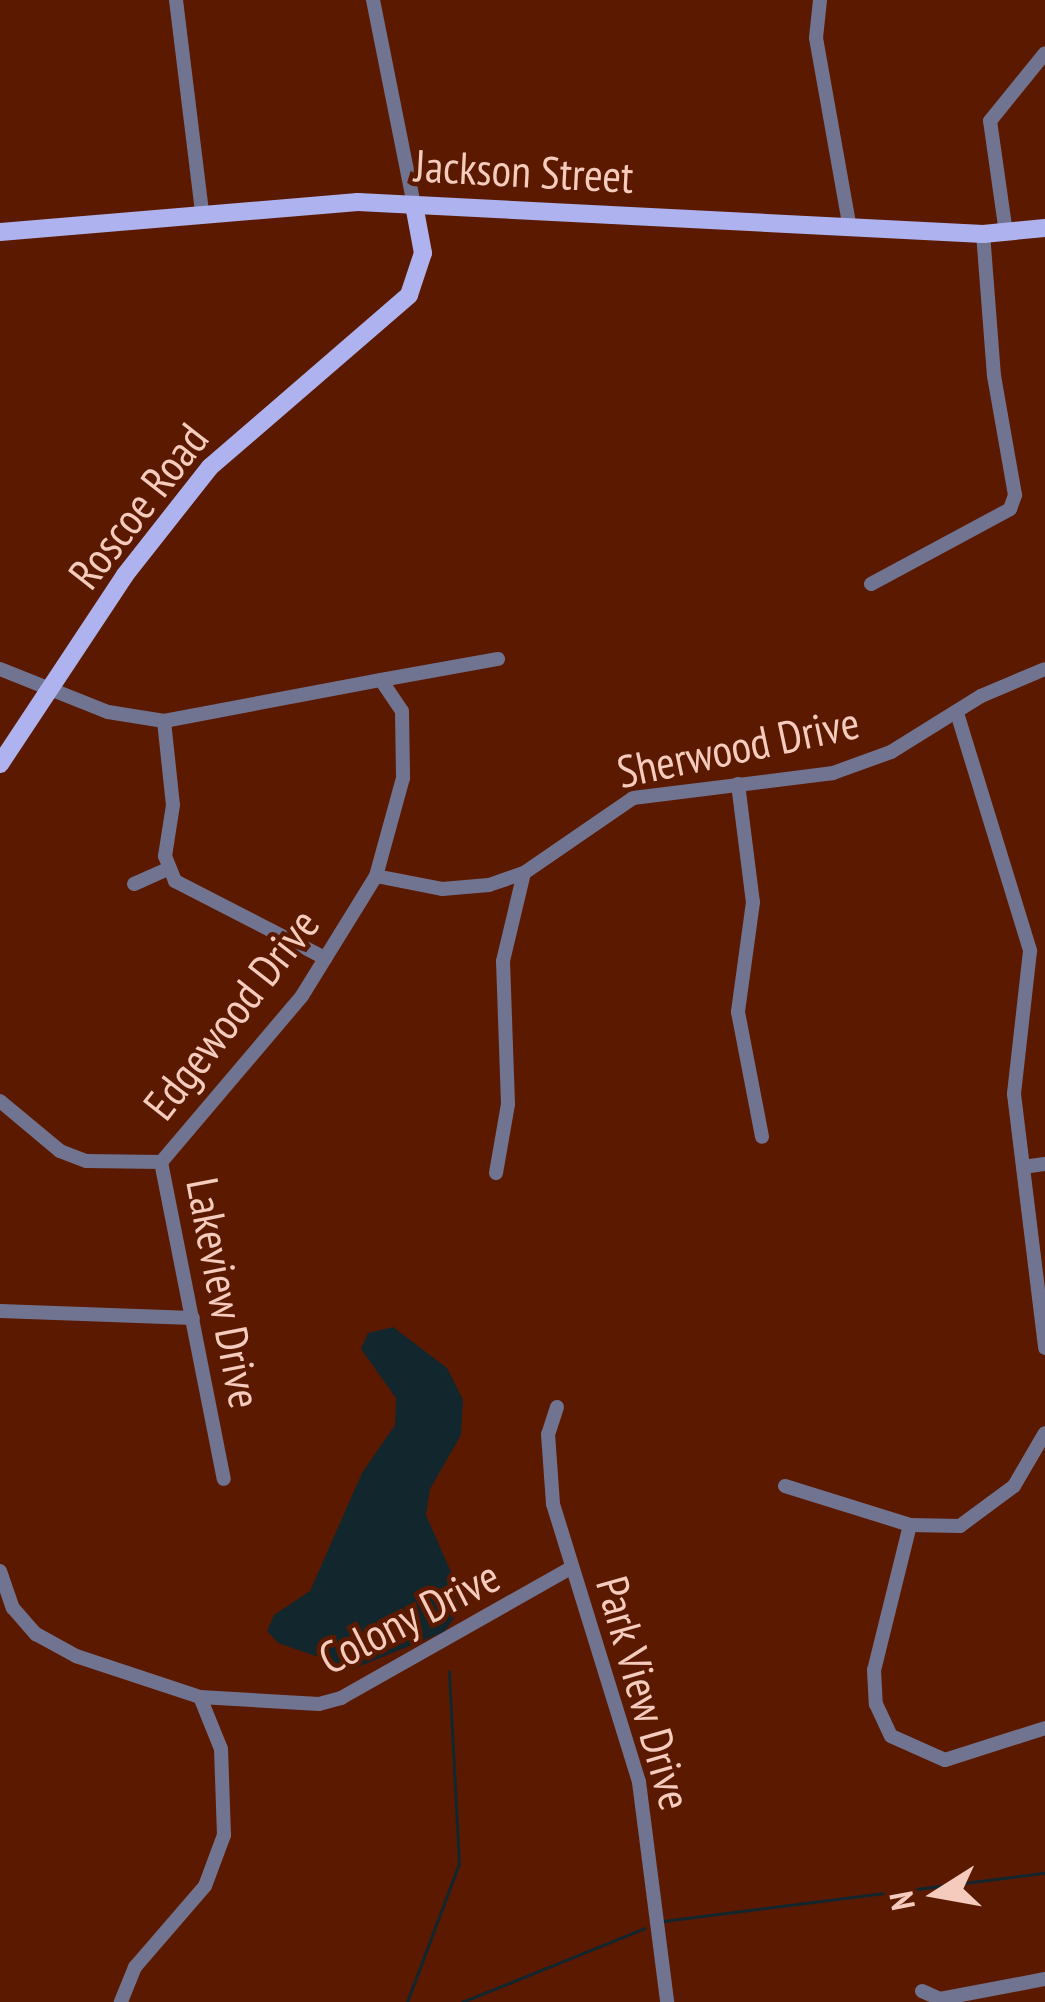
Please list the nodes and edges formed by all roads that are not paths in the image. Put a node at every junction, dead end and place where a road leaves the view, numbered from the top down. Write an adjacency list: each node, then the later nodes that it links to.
1 (176, 0): 6 (street)
2 (373, 0): 5 (street)
3 (820, 0): 7 (street)
4 (1045, 53): 10 (street)
5 (414, 205): 6 (main road, Jackson Street); 7 (main road, Jackson Street); 17 (main road, Roscoe Road)
6 (202, 211): 9 (main road, Jackson Street)
7 (849, 224): 11 (main road, Jackson Street)
8 (1045, 229): 10 (main road, Jackson Street)
9 (0, 232)
10 (1006, 232): 11 (main road, Jackson Street)
11 (982, 234): 12 (street)
12 (871, 584)
13 (498, 658): 16 (street)
14 (0, 669): 17 (street)
15 (1045, 669): 18 (street, Sherwood Drive)
16 (380, 680): 19 (street); 24 (street, Edgewood Drive)
17 (54, 686): 19 (street); 20 (main road, Roscoe Road)
18 (957, 713): 21 (street, Sherwood Drive); 31 (street)
19 (164, 721): 22 (street)
20 (0, 764)
21 (738, 784): 23 (street, Sherwood Drive); 28 (street)
22 (167, 869): 25 (street); 26 (street)
23 (524, 873): 24 (street, Sherwood Drive); 32 (street)
24 (376, 876): 26 (street, Edgewood Drive)
25 (134, 884)
26 (325, 958): 29 (street, Edgewood Drive)
27 (0, 1101): 29 (street, Edgewood Drive)
28 (762, 1137)
29 (161, 1162): 34 (street, Lakeview Drive)
30 (1045, 1164): 31 (street)
31 (1023, 1167): 35 (street)
32 (496, 1173)
33 (0, 1311): 34 (street)
34 (194, 1318): 38 (street, Lakeview Drive)
35 (1045, 1348)
36 (557, 1407): 41 (street, Park View Drive)
37 (1045, 1432): 40 (street)
38 (224, 1479)
39 (785, 1486): 40 (street)
40 (910, 1525): 44 (street)
41 (571, 1568): 43 (street, Colony Drive); 48 (street, Park View Drive)
42 (0, 1571): 43 (street, Colony Drive)
43 (200, 1697): 47 (street)
44 (1045, 1728)
45 (1045, 1979): 46 (street)
46 (922, 1990)
47 (121, 2002)
48 (667, 2002)

